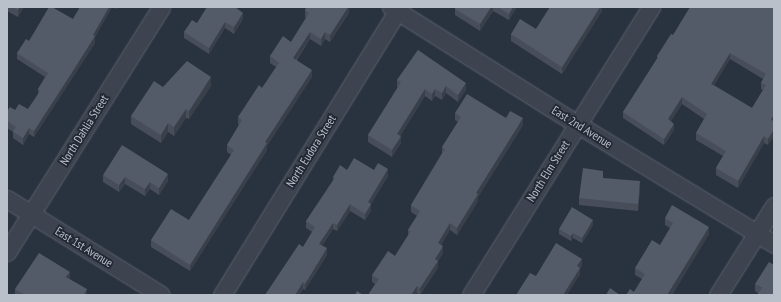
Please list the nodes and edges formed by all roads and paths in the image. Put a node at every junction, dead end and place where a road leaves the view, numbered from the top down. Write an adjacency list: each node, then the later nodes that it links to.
1 (160, 7): 7 (street, North Dahlia Street)
2 (652, 7): 4 (street, North Elm Street)
3 (396, 8): 4 (street, East 2nd Avenue); 12 (street, North Eudora Street)
4 (577, 124): 8 (street, East 2nd Avenue); 13 (street, North Elm Street)
5 (7, 199): 7 (street, East 1st Avenue)
6 (774, 206): 8 (street)
7 (31, 214): 10 (street, North Dahlia Street); 11 (street, East 1st Avenue)
8 (756, 234): 9 (street, East 2nd Avenue); 14 (street)
9 (774, 244)
10 (7, 252)
11 (161, 295)
12 (222, 295)
13 (471, 295)
14 (718, 295)

